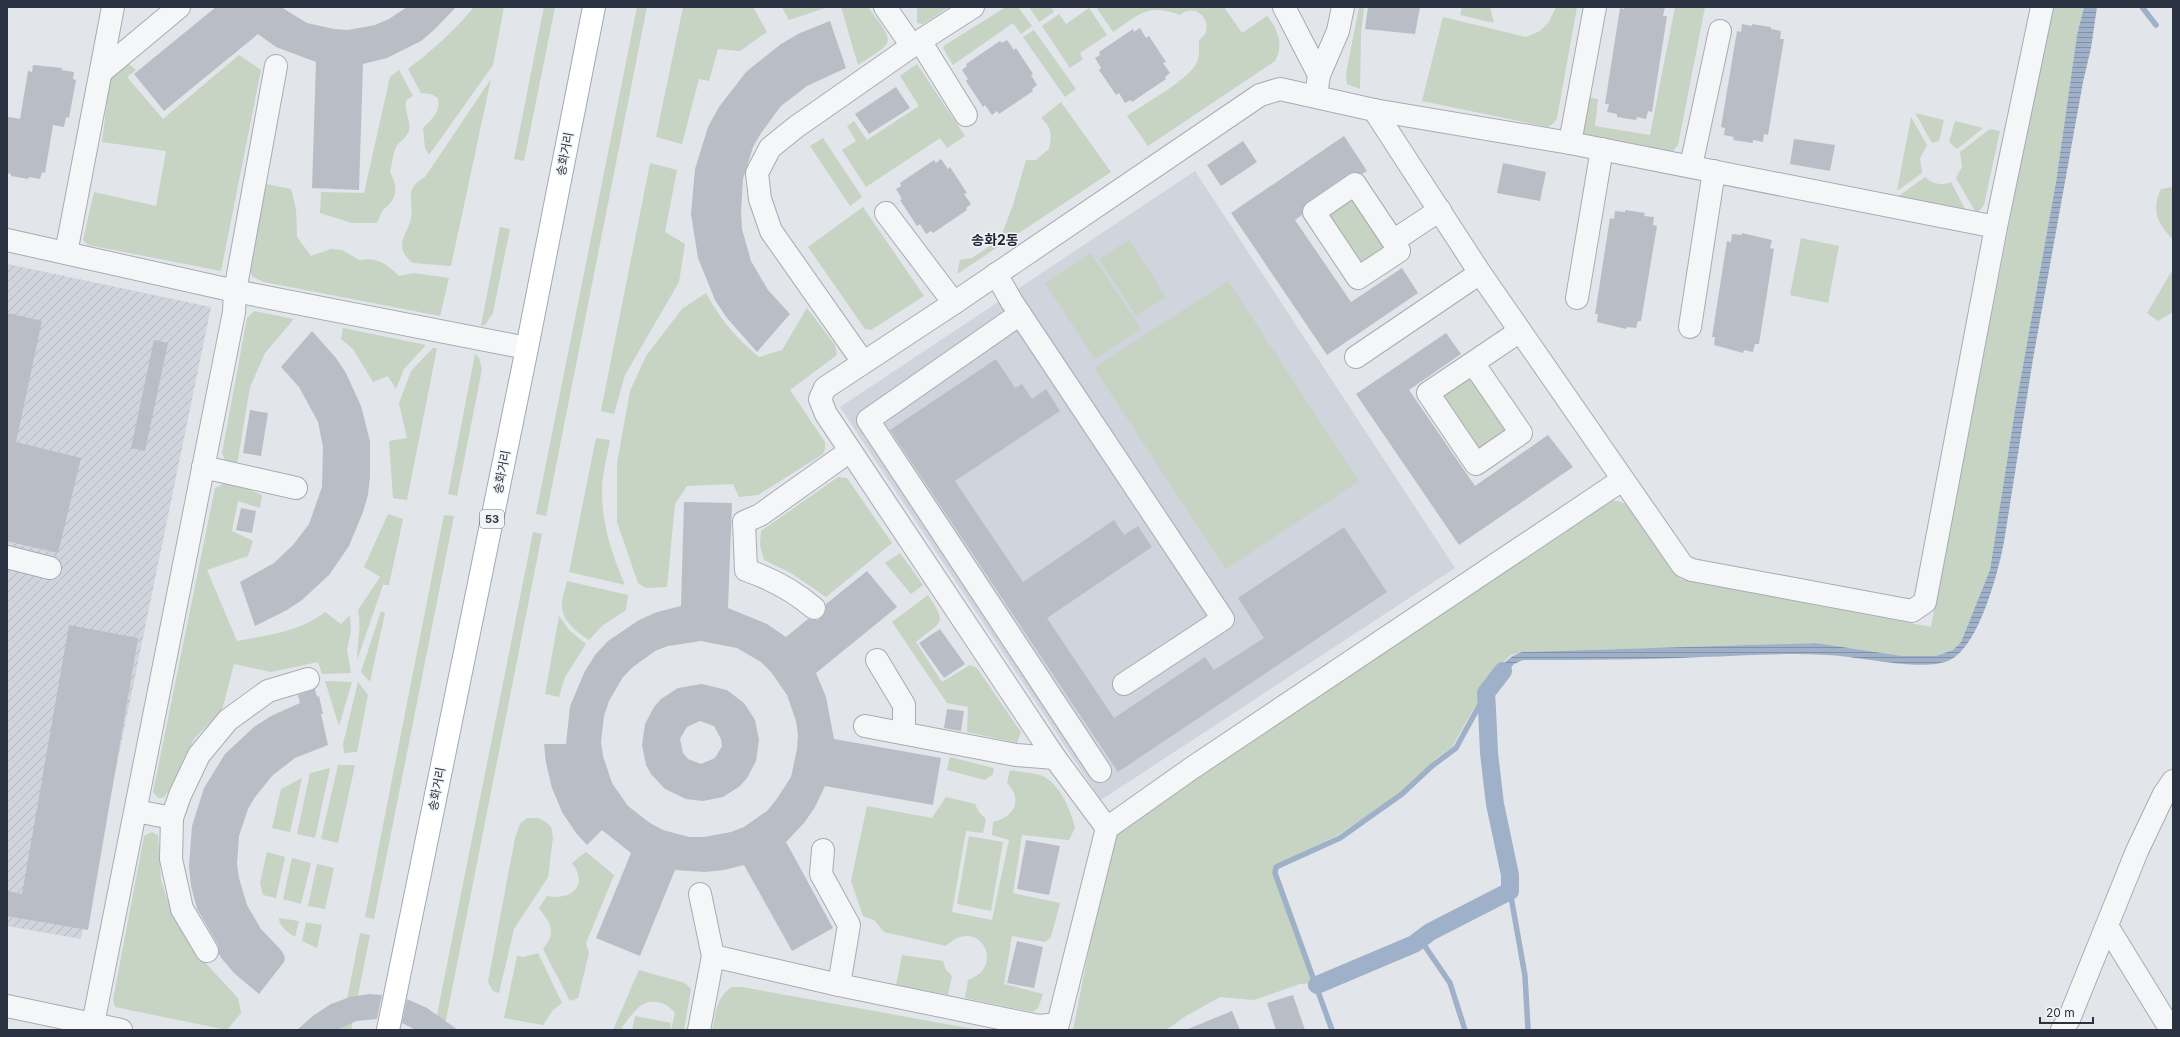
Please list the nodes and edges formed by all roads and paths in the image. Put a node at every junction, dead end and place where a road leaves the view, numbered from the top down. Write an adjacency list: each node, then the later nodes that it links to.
1 (113, 7): 13 (street)
2 (179, 7): 13 (street)
3 (594, 7): 35 (main road, 송화거리 / 53)
4 (885, 7): 11 (street)
5 (973, 7): 11 (street)
6 (1284, 7): 14 (street)
7 (1343, 7): 14 (street)
8 (1595, 7): 17 (street)
9 (2042, 7): 23 (street)
10 (1720, 31): 19 (street)
11 (916, 44): 16 (street); 37 (street)
12 (276, 66): 29 (street)
13 (101, 72): 26 (street)
14 (1317, 85): 15 (street); 28 (street)
15 (1374, 110): 17 (street); 21 (street)
16 (966, 115)
17 (1570, 143): 18 (street)
18 (1602, 149): 19 (street); 30 (street)
19 (1691, 166): 20 (street)
20 (1714, 171): 23 (street); 33 (street)
21 (1440, 210): 25 (street); 27 (street)
22 (886, 214): 31 (street)
23 (1996, 227): 41 (street)
24 (7, 240): 26 (street)
25 (1393, 241)
26 (66, 252): 29 (street)
27 (1480, 273): 34 (street); 36 (street)
28 (996, 274): 31 (street); 32 (street)
29 (235, 291): 35 (street); 40 (street)
30 (1577, 298)
31 (954, 303): 37 (street)
32 (1020, 314): 48 (street); 52 (street)
33 (1690, 327)
34 (1520, 331): 38 (street); 41 (street)
35 (527, 348): 66 (main road, 송화거리 / 53)
36 (1356, 357)
37 (863, 362): 39 (street)
38 (1473, 362): 38 (street)
39 (850, 451): 45 (street); 51 (street)
40 (203, 467): 42 (street); 54 (street)
41 (1622, 480): 56 (street)
42 (296, 488)
43 (7, 557): 44 (street)
44 (50, 568)
45 (814, 608)
46 (877, 660): 50 (street)
47 (308, 679): 55 (street)
48 (1124, 684)
49 (865, 726): 50 (street)
50 (904, 733): 51 (street)
51 (1055, 758): 56 (street)
52 (1100, 771)
53 (2173, 781): 59 (street)
54 (136, 811): 55 (street); 64 (street)
55 (172, 818): 60 (street)
56 (1107, 828): 62 (street)
57 (823, 850): 62 (street)
58 (700, 894): 61 (street)
59 (2107, 926): 68 (street); 69 (street)
60 (207, 951)
61 (713, 956): 62 (street); 67 (street)
62 (839, 985)
63 (7, 1006): 64 (street)
64 (93, 1024): 65 (street)
65 (120, 1030)
66 (388, 1030)
67 (699, 1030)
68 (2062, 1030)
69 (2171, 1030)

